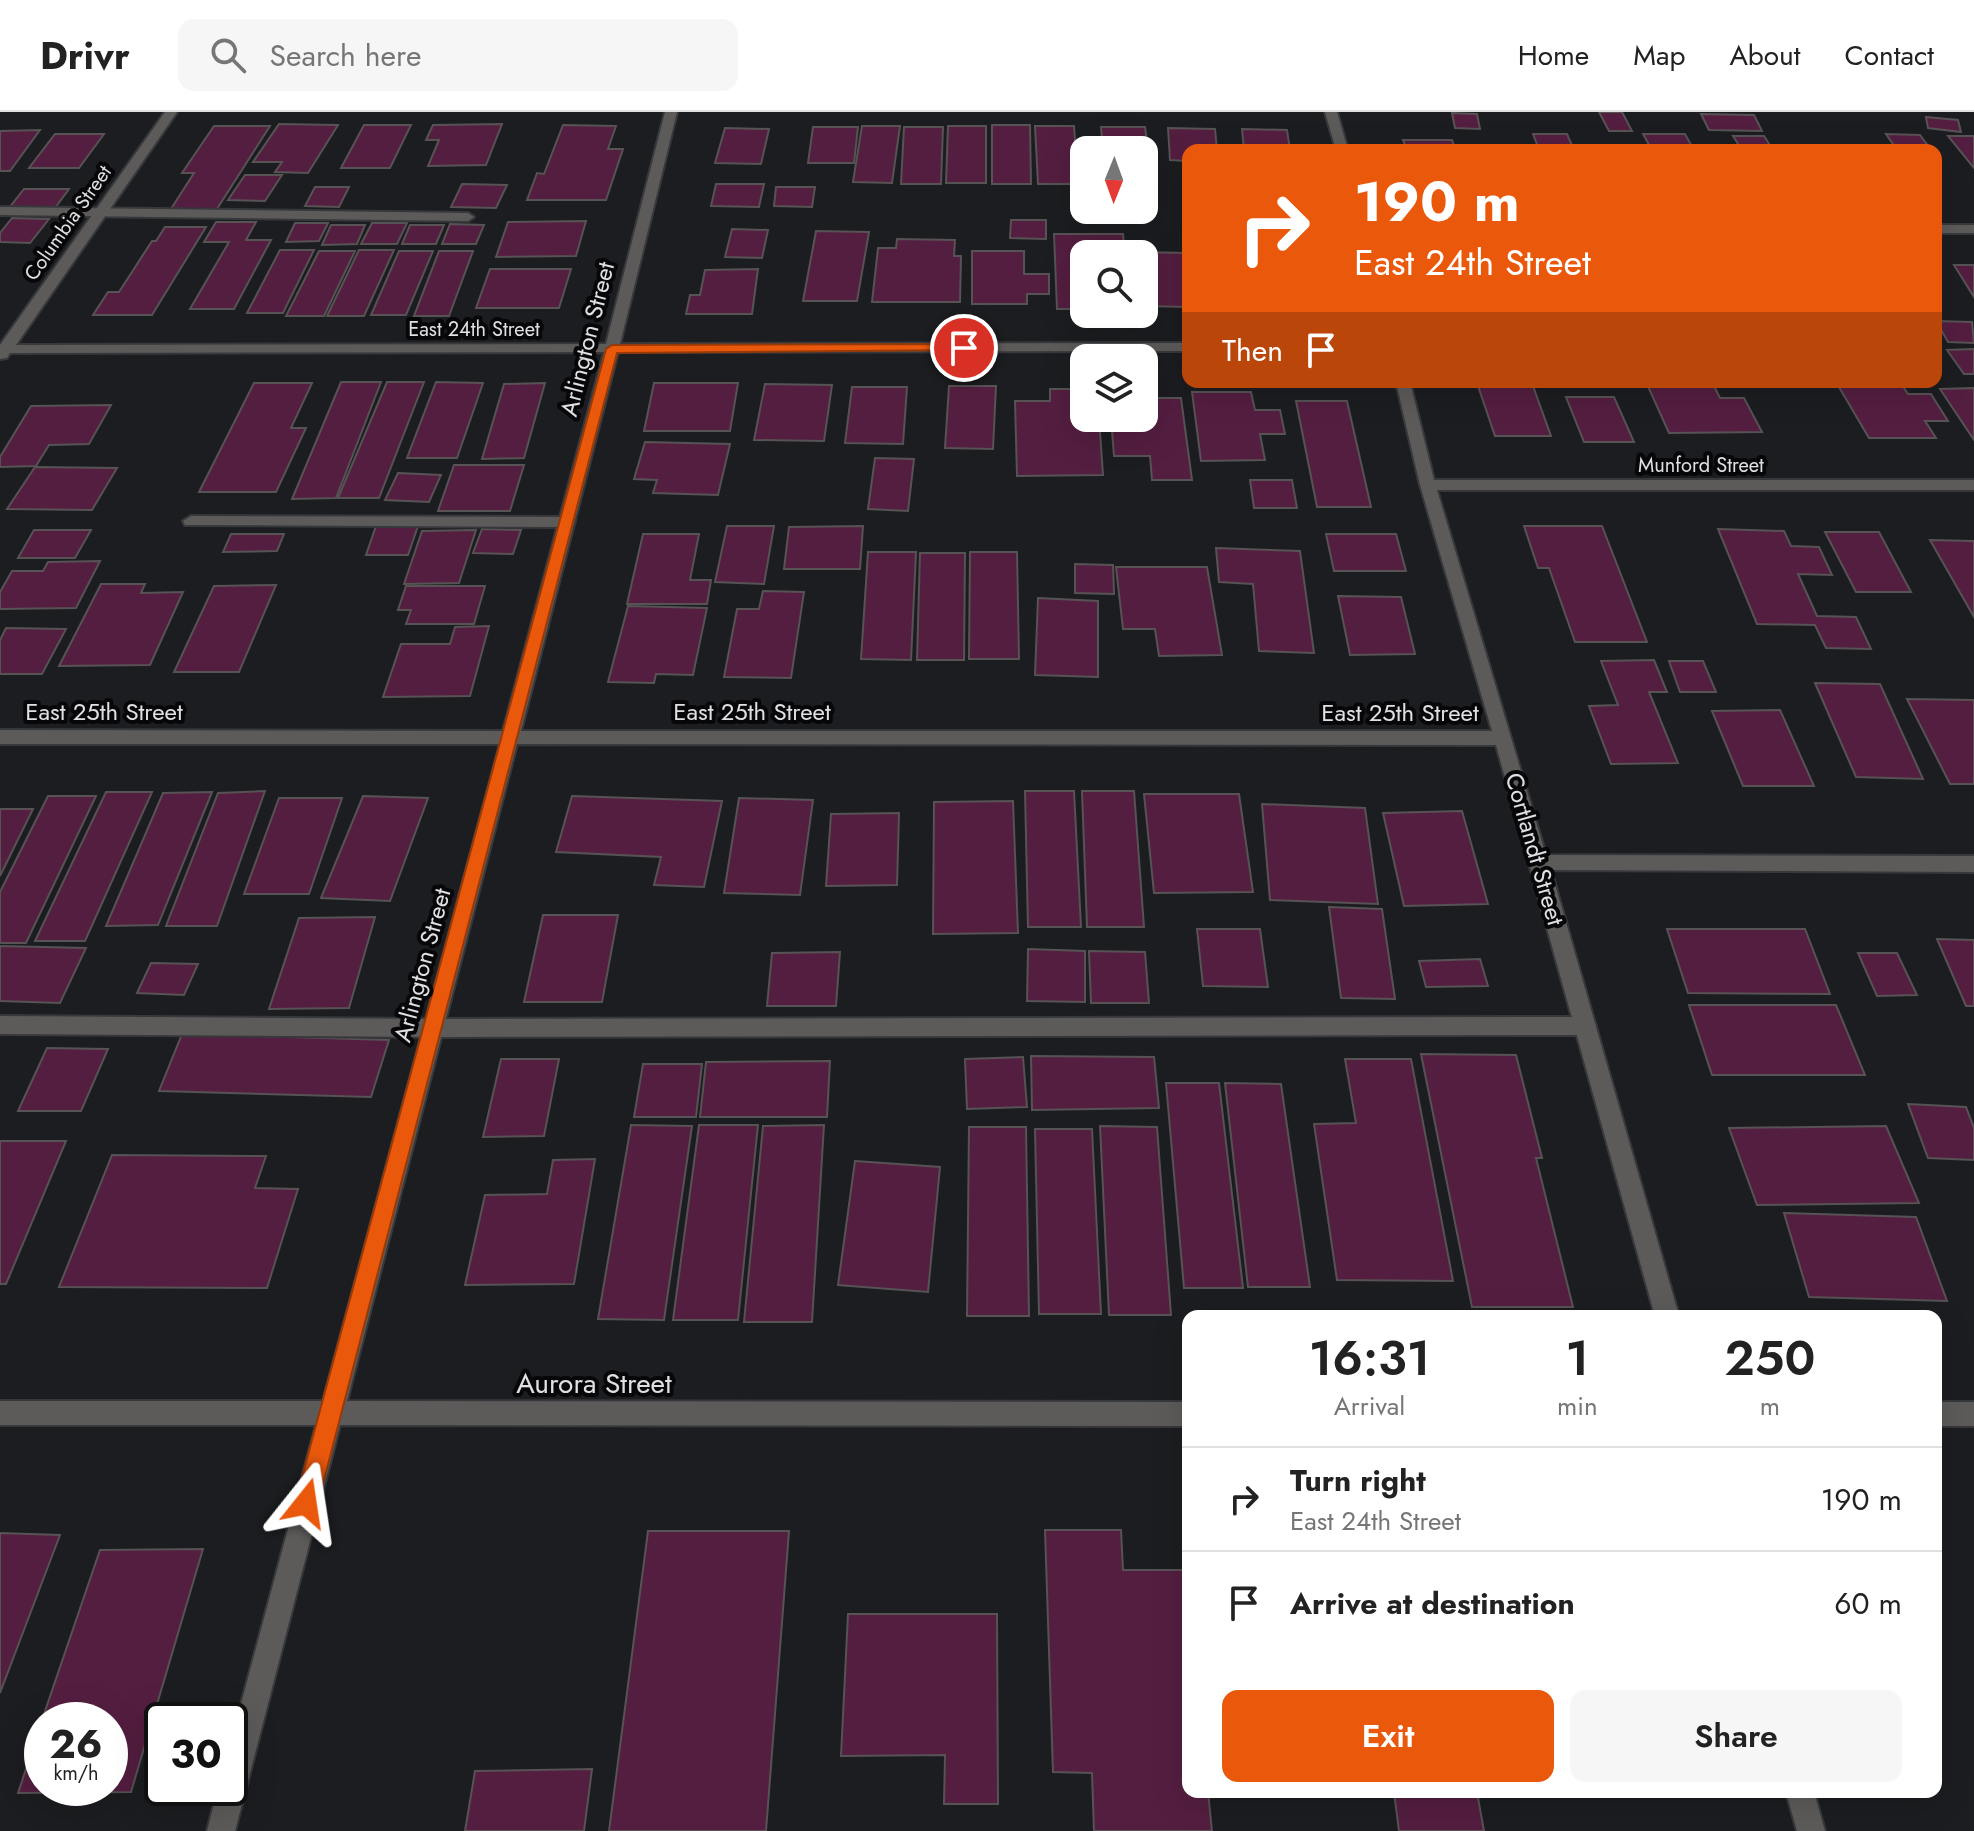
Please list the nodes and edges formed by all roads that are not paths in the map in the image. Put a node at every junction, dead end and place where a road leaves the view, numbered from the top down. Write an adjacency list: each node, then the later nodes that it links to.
1 (171, 112): 6 (street, Columbia Street)
2 (671, 112): 11 (street, Arlington Street)
3 (1331, 112): 4 (street)
4 (1340, 144)
5 (0, 211): 6 (street)
6 (100, 212): 7 (street); 12 (street, Columbia Street)
7 (468, 217)
8 (1942, 229): 9 (street)
9 (1974, 229)
10 (1182, 347): 11 (street, East 24th Street)
11 (612, 349): 12 (street, East 24th Street); 17 (street, Arlington Street)
12 (2, 352)
13 (1404, 388): 14 (street, Cortlandt Street)
14 (1428, 485): 15 (street, Munford Street); 20 (street, Cortlandt Street)
15 (1974, 485)
16 (191, 521): 17 (street)
17 (567, 522): 19 (street, Arlington Street)
18 (0, 737): 19 (street, East 25th Street)
19 (510, 737): 20 (street, East 25th Street); 25 (street, Arlington Street)
20 (1503, 738): 21 (street, Cortlandt Street)
21 (1539, 862): 22 (street); 24 (street, Cortlandt Street)
22 (1974, 864)
23 (0, 1025): 25 (street)
24 (1586, 1026): 25 (street); 26 (street, Cortlandt Street)
25 (432, 1028): 28 (street, Arlington Street)
26 (1665, 1310)
27 (0, 1413): 28 (street, Aurora Street)
28 (330, 1413): 29 (street, Aurora Street); 33 (street, Arlington Street)
29 (1182, 1414)
30 (1942, 1414): 31 (street)
31 (1974, 1414)
32 (1802, 1798): 34 (street)
33 (221, 1831)
34 (1811, 1831)

